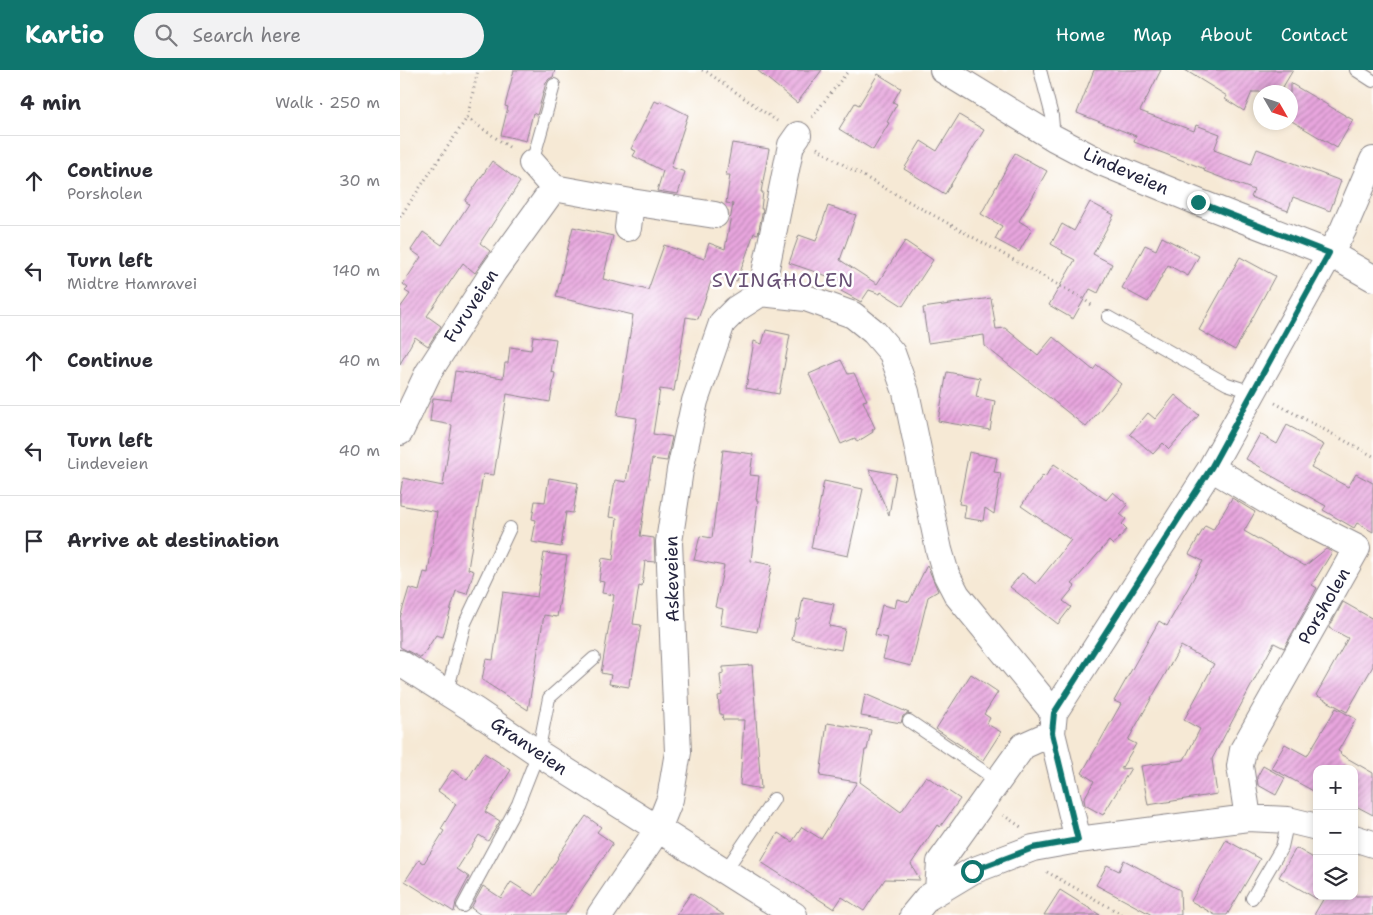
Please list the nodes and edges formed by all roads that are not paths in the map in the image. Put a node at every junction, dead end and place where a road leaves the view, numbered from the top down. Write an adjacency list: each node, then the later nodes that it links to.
1 (943, 70): 7 (street, Lindeveien)
2 (1040, 70): 7 (lane)
3 (1356, 70): 4 (lane)
4 (1373, 81)
5 (554, 85): 9 (lane)
6 (798, 135): 16 (street)
7 (1054, 138): 14 (street, Lindeveien)
8 (1373, 160): 14 (street)
9 (532, 163): 10 (street)
10 (554, 188): 11 (street); 19 (street, Furuveien)
11 (631, 202): 12 (street); 13 (street)
12 (715, 214)
13 (628, 228)
14 (1329, 253): 15 (street, Lindeveien); 18 (street)
15 (1373, 278)
16 (762, 293): 26 (street); 33 (street, Askeveien)
17 (1108, 317): 18 (lane)
18 (1252, 392): 20 (street)
19 (400, 432)
20 (1211, 468): 26 (street); 30 (street, Porsholen)
21 (510, 528): 24 (lane)
22 (594, 658): 27 (lane)
23 (400, 664): 24 (street, Granveien)
24 (447, 692): 27 (street, Granveien)
25 (909, 721): 28 (lane)
26 (1053, 723): 28 (street); 35 (street)
27 (538, 753): 33 (street, Granveien); 40 (lane)
28 (990, 792): 38 (street)
29 (774, 799): 37 (lane)
30 (1248, 818): 31 (street); 35 (street)
31 (1288, 820): 32 (street); 39 (lane)
32 (1313, 826)
33 (658, 829): 37 (street, Granveien); 41 (street)
34 (1358, 839): 36 (street)
35 (1078, 840): 38 (street)
36 (1373, 844)
37 (725, 872): 42 (street, Granveien)
38 (938, 890): 43 (street)
39 (1252, 898)
40 (463, 906)
41 (600, 915)
42 (794, 915)
43 (913, 915)

